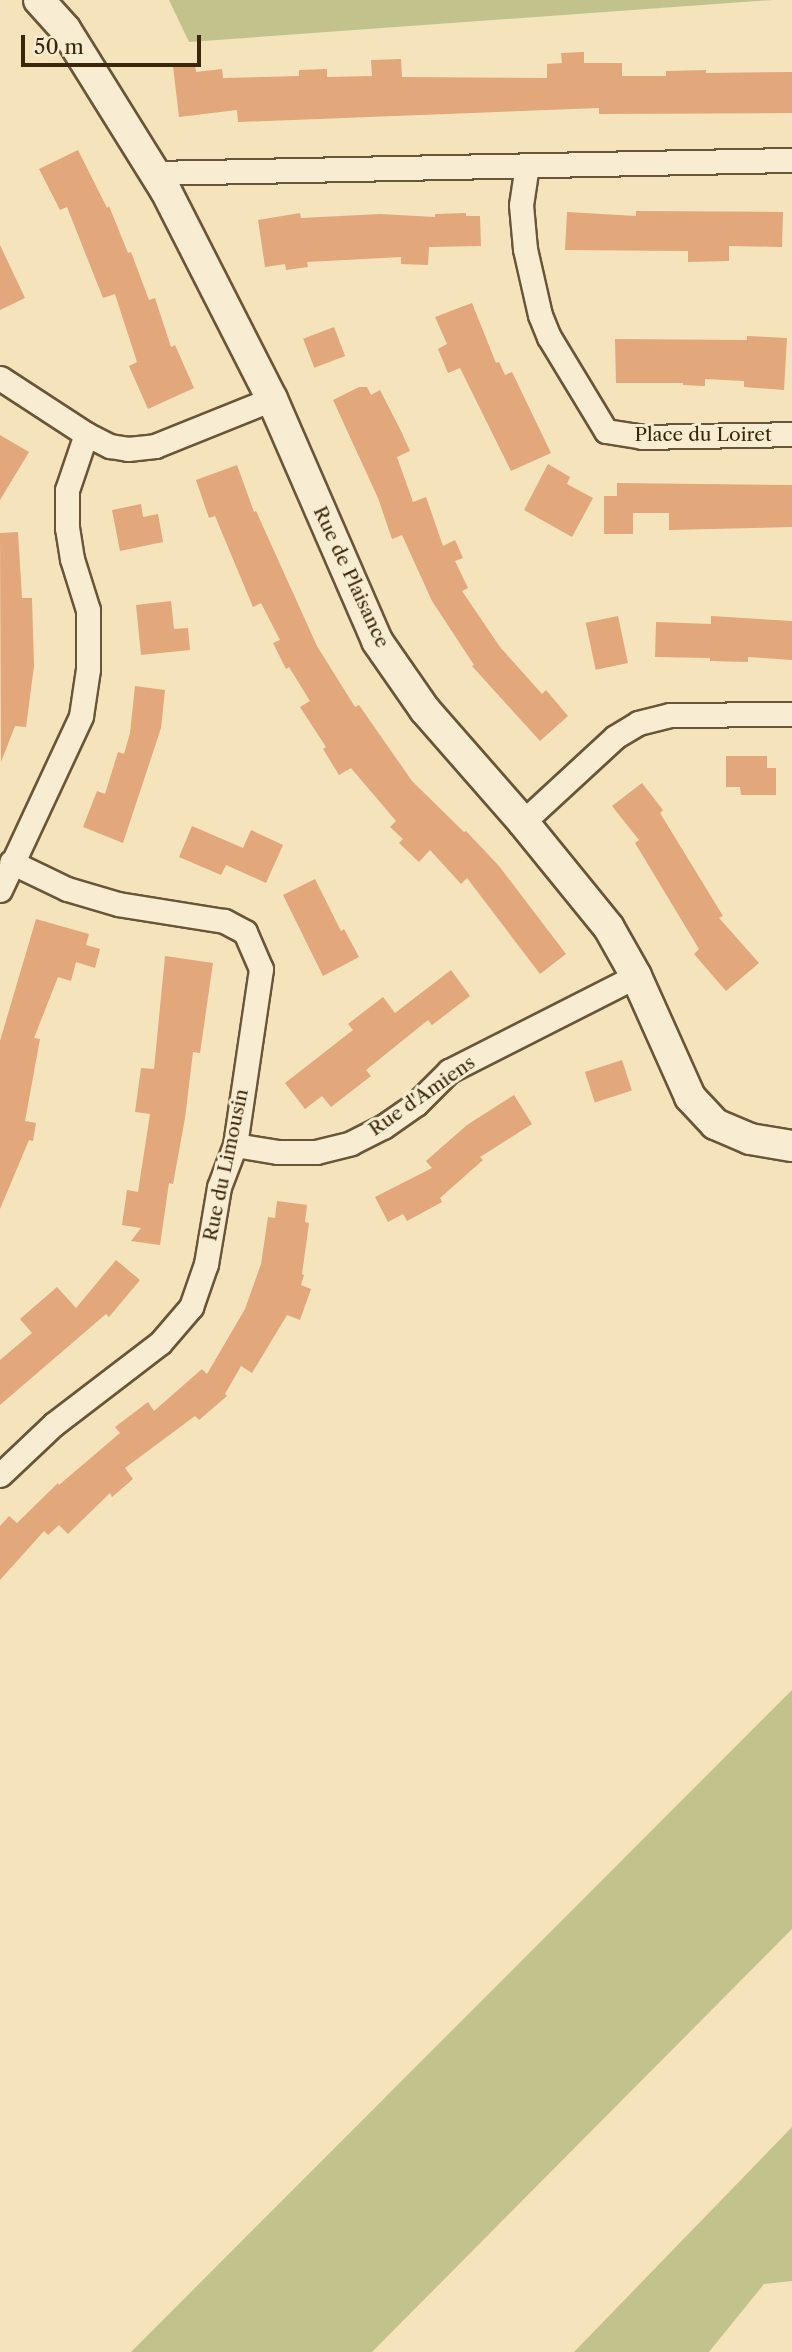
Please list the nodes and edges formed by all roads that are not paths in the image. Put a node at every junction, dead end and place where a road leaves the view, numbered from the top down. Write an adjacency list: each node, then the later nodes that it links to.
1 (39, 0): 4 (street, Rue de Plaisance)
2 (792, 160): 3 (street)
3 (527, 165): 4 (street); 8 (street, Place du Loiret)
4 (153, 173): 6 (street, Rue de Plaisance)
5 (0, 378): 7 (street)
6 (272, 399): 7 (street); 10 (street, Rue de Plaisance)
7 (86, 434): 11 (street)
8 (792, 434)
9 (792, 714): 10 (street)
10 (523, 822): 13 (street, Rue de Plaisance)
11 (11, 862): 12 (street); 14 (street, Rue du Limousin)
12 (0, 890)
13 (636, 976): 14 (street, Rue d'Amiens); 15 (street, Rue de Plaisance)
14 (235, 1145): 16 (street, Rue du Limousin)
15 (792, 1146)
16 (0, 1475)

